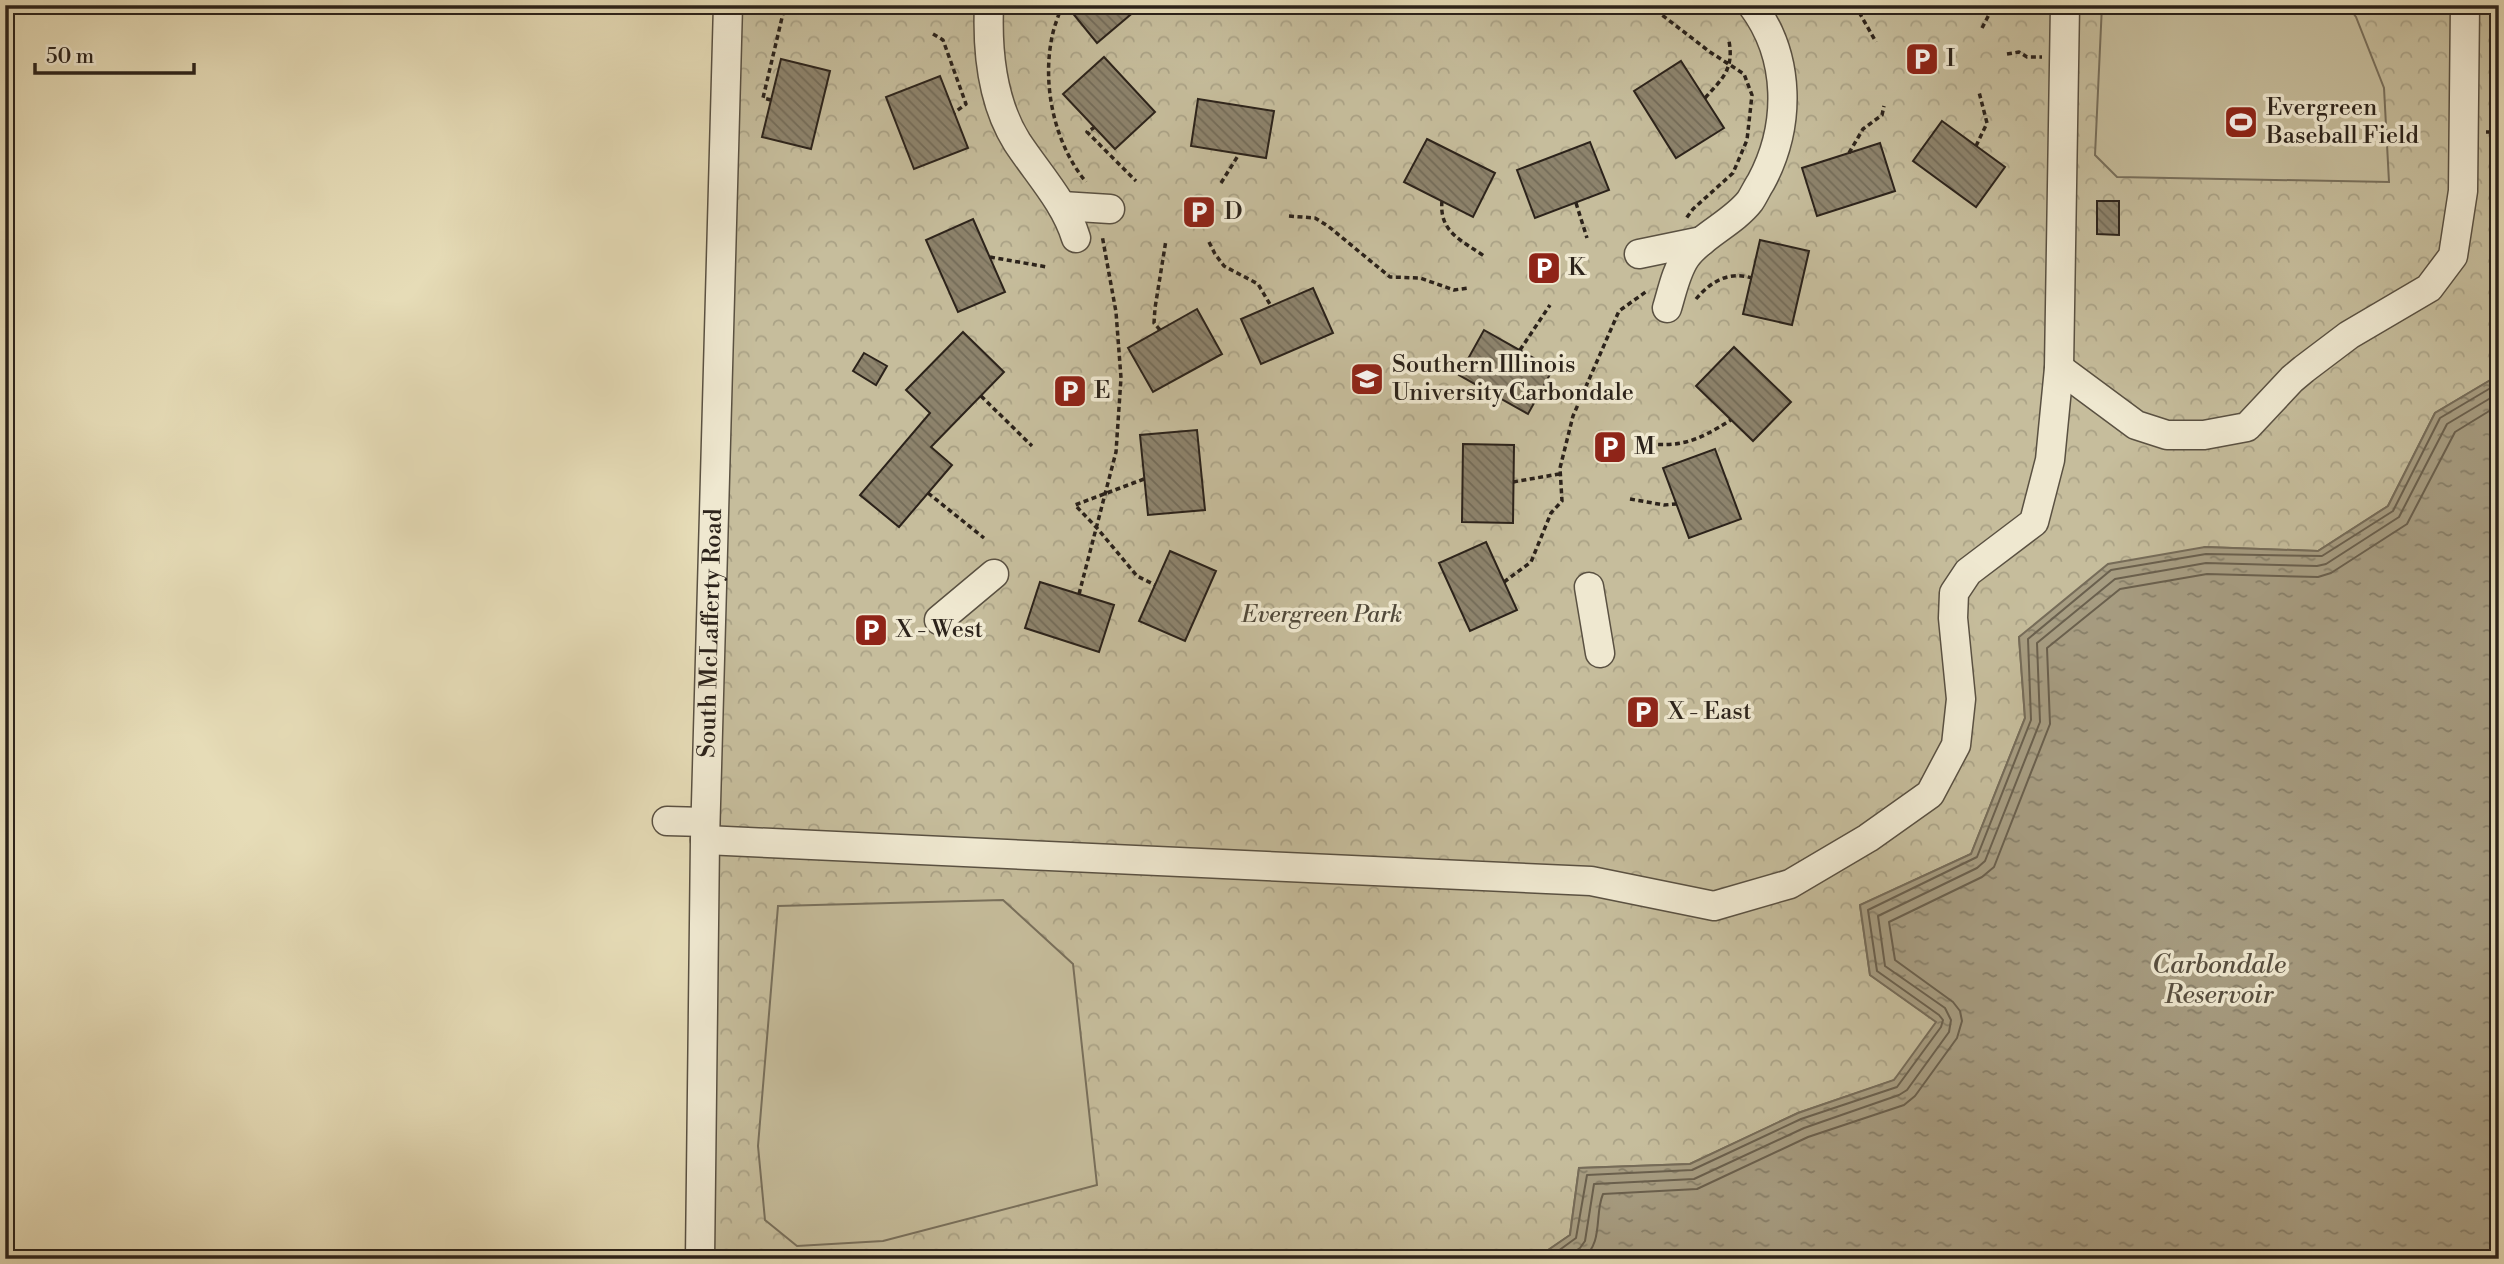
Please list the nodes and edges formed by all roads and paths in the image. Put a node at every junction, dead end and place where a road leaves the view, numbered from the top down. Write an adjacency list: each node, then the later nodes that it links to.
1 (728, 5): 71 (street, South McLafferty Road)
2 (785, 5): 18 (path)
3 (1062, 5): 30 (path)
4 (1752, 5): 35 (street)
5 (1854, 5): 13 (path)
6 (1994, 5): 10 (path)
7 (2065, 5): 15 (street)
8 (2465, 5): 48 (street)
9 (988, 6): 29 (street)
10 (1982, 29)
11 (933, 34): 20 (path)
12 (1729, 41): 17 (path)
13 (1876, 41)
14 (2007, 54): 15 (path)
15 (2064, 56): 48 (street)
16 (1979, 92): 22 (path)
17 (1705, 97)
18 (771, 100)
19 (1884, 106): 23 (path)
20 (954, 113)
21 (1094, 127): 25 (path)
22 (1976, 146)
23 (1849, 153)
24 (1239, 154): 26 (path)
25 (1136, 181)
26 (1221, 184)
27 (1442, 201): 38 (path)
28 (1576, 202): 32 (path)
29 (1062, 206): 30 (street); 33 (street)
30 (1102, 208): 57 (path)
31 (1289, 216): 42 (path)
32 (1587, 238)
33 (1076, 239)
34 (1166, 240): 46 (path)
35 (1705, 241): 37 (street); 45 (street)
36 (1209, 242): 44 (path)
37 (1639, 254)
38 (1484, 256)
39 (990, 257): 40 (path)
40 (1047, 267)
41 (1752, 278): 45 (path)
42 (1468, 288)
43 (1550, 305): 47 (path)
44 (1271, 306)
45 (1679, 306)
46 (1160, 330)
47 (1520, 350)
48 (2059, 368): 71 (street)
49 (981, 396): 52 (path)
50 (1731, 420): 51 (path)
51 (1642, 443)
52 (1032, 446)
53 (1560, 473): 55 (path)
54 (1144, 479): 57 (path)
55 (1513, 482)
56 (928, 493): 62 (path)
57 (1105, 493): 61 (path); 61 (path)
58 (1630, 499): 60 (path)
59 (1562, 501): 64 (path)
60 (1676, 504)
61 (1097, 528): 65 (path); 67 (path)
62 (984, 538)
63 (994, 574): 68 (street)
64 (1504, 582)
65 (1155, 585)
66 (1589, 587): 69 (street)
67 (1079, 594)
68 (939, 620)
69 (1600, 653)
70 (667, 821): 71 (street)
71 (705, 831): 72 (street, South McLafferty Road)
72 (700, 1259)

